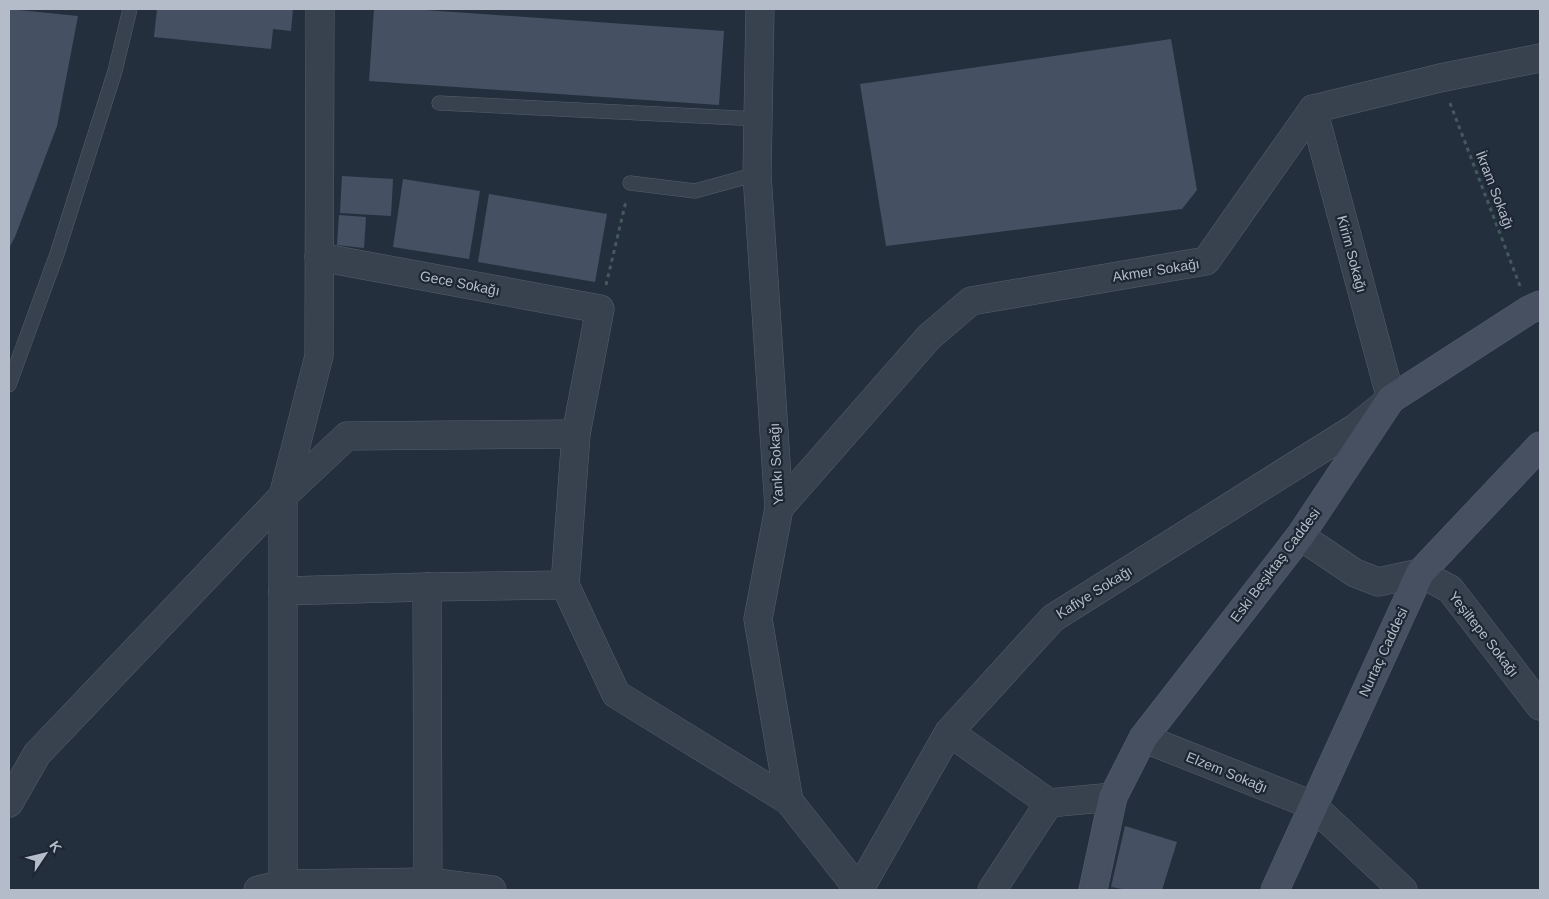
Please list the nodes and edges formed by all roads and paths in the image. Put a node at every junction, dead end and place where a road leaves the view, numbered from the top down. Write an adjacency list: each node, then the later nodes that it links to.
1 (130, 9): 14 (lane)
2 (320, 9): 11 (street)
3 (760, 9): 8 (street, Yankı Sokağı)
4 (1540, 58): 5 (street)
5 (1440, 78): 7 (street); 12 (path, İkram Sokağı)
6 (438, 103): 8 (lane)
7 (1313, 109): 15 (street, Kirim Sokağı); 19 (street, Akmer Sokağı)
8 (759, 120): 9 (street, Yankı Sokağı)
9 (757, 174): 10 (lane); 19 (street, Yankı Sokağı)
10 (630, 183): 13 (path)
11 (319, 257): 13 (street, Gece Sokağı); 18 (street)
12 (1535, 307): 15 (street, Eski Beşiktaş Caddesi)
13 (600, 309): 16 (street)
14 (9, 385)
15 (1391, 399): 20 (street, Eski Beşiktaş Caddesi); 26 (street, Kafiye Sokağı)
16 (576, 434): 18 (street); 22 (street)
17 (1540, 446): 21 (street, Nurtaç Caddesi)
18 (283, 496): 24 (street); 30 (street)
19 (779, 508): 29 (street, Yankı Sokağı)
20 (1300, 536): 21 (street); 27 (street, Eski Beşiktaş Caddesi)
21 (1420, 573): 25 (street, Yeşiltepe Sokağı); 32 (street, Nurtaç Caddesi)
22 (564, 585): 23 (street); 29 (street)
23 (427, 587): 24 (street); 33 (street)
24 (283, 591): 34 (street)
25 (1540, 706)
26 (949, 732): 31 (street); 36 (street, Kafiye Sokağı)
27 (1142, 738): 28 (street, Eski Beşiktaş Caddesi); 32 (street, Elzem Sokağı)
28 (1113, 797): 31 (street); 38 (street, Eski Beşiktaş Caddesi)
29 (789, 801): 36 (street, Yankı Sokağı)
30 (9, 803)
31 (1049, 803): 37 (street)
32 (1312, 805): 39 (street, Nurtaç Caddesi); 40 (street)
33 (428, 886): 34 (street); 35 (street)
34 (275, 888)
35 (492, 890)
36 (859, 890)
37 (992, 890)
38 (1093, 890)
39 (1275, 890)
40 (1403, 890)

